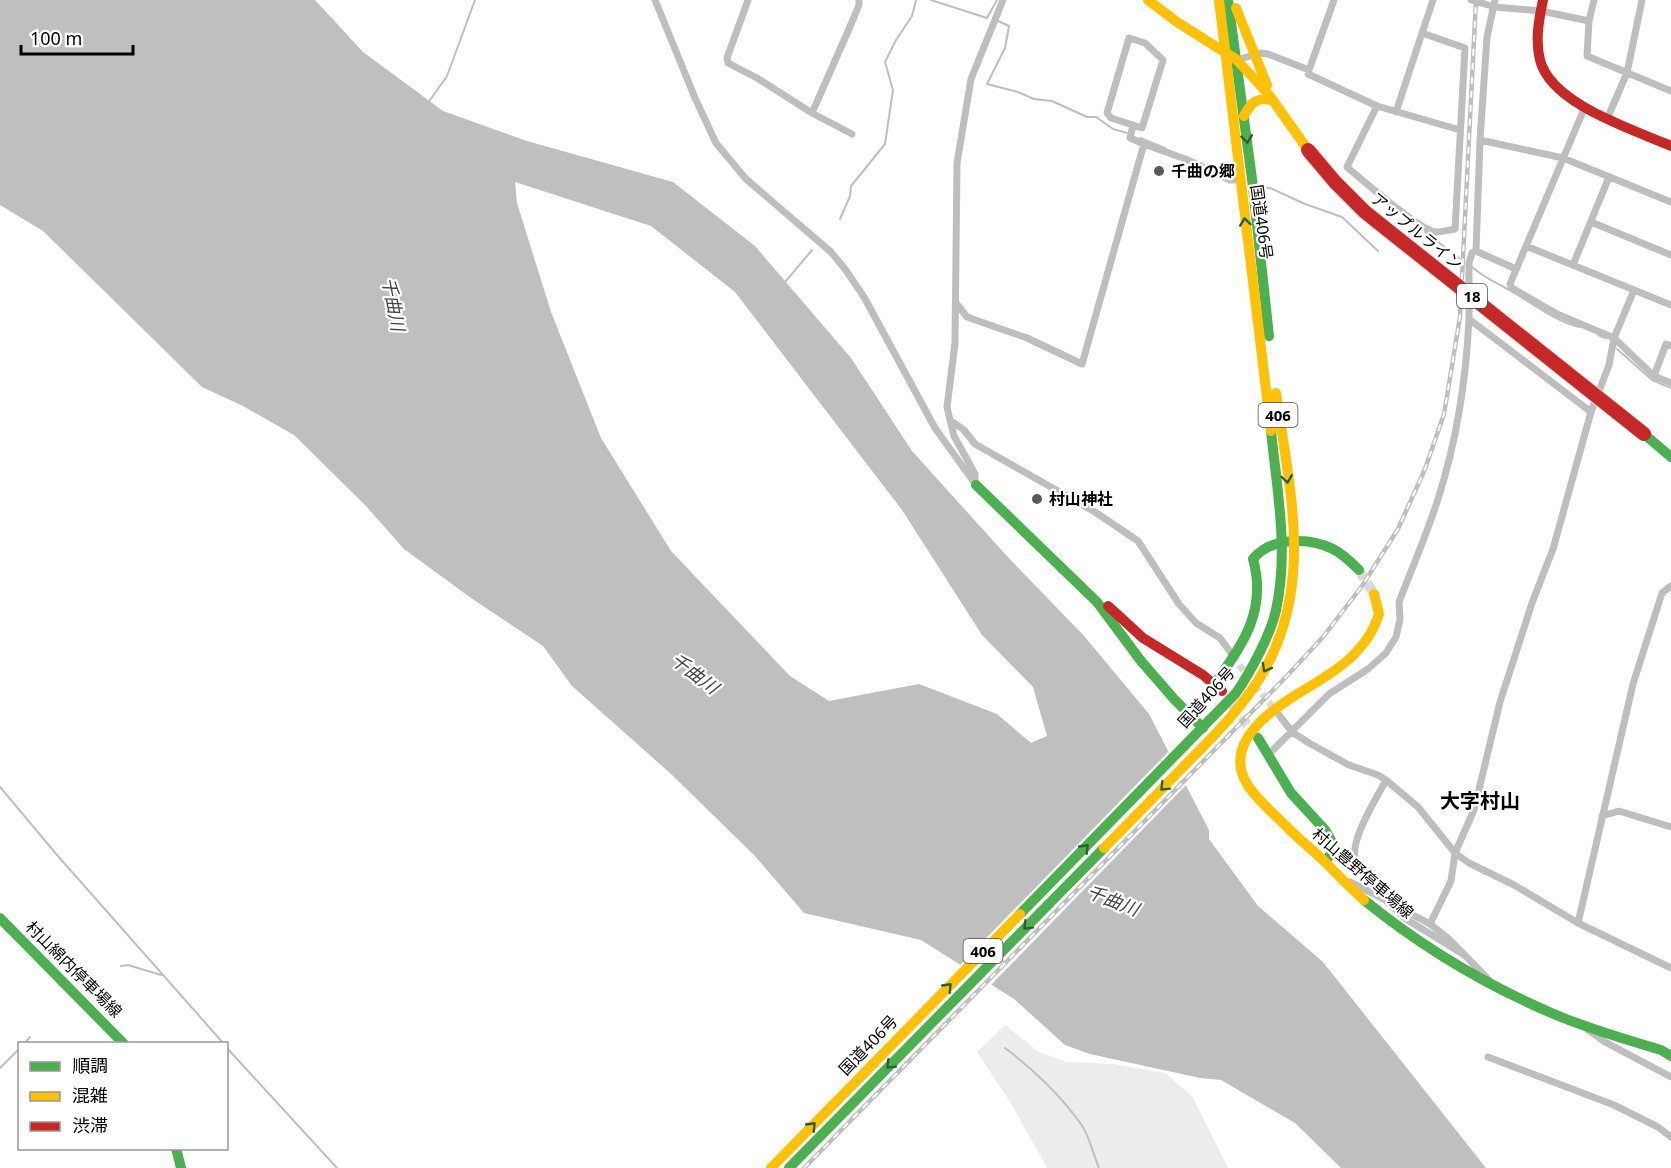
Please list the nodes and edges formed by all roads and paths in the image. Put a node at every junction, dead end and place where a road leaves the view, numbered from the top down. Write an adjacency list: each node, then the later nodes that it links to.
1 (656, 0): 58 (street)
2 (748, 0): 28 (street)
3 (859, 0): 28 (street)
4 (1003, 0): 48 (street)
5 (1219, 0): 18 (main road, 国道406号)
6 (1228, 0): 20 (main road, 国道406号)
7 (1234, 0): 19 (main road)
8 (1334, 0): 21 (street)
9 (1433, 0): 17 (street)
10 (1471, 0): 14 (street)
11 (1594, 0): 16 (street)
12 (1642, 0): 22 (street)
13 (1153, 2): 18 (main road, 18)
14 (1495, 4): 15 (street); 34 (street)
15 (1542, 6): 16 (street); 26 (main road)
16 (1589, 21): 22 (street)
17 (1422, 33): 27 (street); 32 (street)
18 (1225, 52): 20 (main road, アップルライン / 18); 39 (main road, 国道406号 / 406)
19 (1254, 56): 20 (street); 21 (street); 24 (main road)
20 (1237, 60): 24 (main road, アップルライン / 18); 29 (main road, 国道406号 / 406)
21 (1309, 70): 25 (street)
22 (1627, 73): 23 (street); 30 (street)
23 (1671, 89)
24 (1272, 98): 29 (main road); 57 (main road, アップルライン / 18, bridge)
25 (1377, 106): 27 (street); 32 (street)
26 (1584, 109): 30 (main road); 37 (street)
27 (1396, 112): 32 (street)
28 (812, 113): 33 (street)
29 (1244, 116): 39 (main road, 国道406号 / 406, one-way to 39)
30 (1607, 118): 36 (main road)
31 (1133, 125): 31 (street); 35 (street)
32 (1460, 130)
33 (852, 134)
34 (1480, 140): 37 (street); 43 (street)
35 (1144, 144): 39 (street); 48 (street)
36 (1671, 146)
37 (1563, 158): 38 (street); 42 (street)
38 (1609, 177): 40 (street); 41 (street)
39 (1246, 180): 59 (main road, 国道406号 / 406)
40 (1671, 202)
41 (1590, 222): 44 (street); 45 (street)
42 (1526, 246): 45 (street); 46 (street)
43 (1476, 250): 46 (street); 50 (street)
44 (1671, 255)
45 (1573, 265): 47 (street)
46 (1516, 270): 51 (street)
47 (1634, 290): 49 (street); 51 (street)
48 (956, 303): 56 (street)
49 (1671, 305)
50 (1469, 319): 55 (street); 66 (street)
51 (1614, 338): 53 (street); 55 (street)
52 (1671, 346): 53 (street)
53 (1654, 376): 54 (street)
54 (1671, 383)
55 (1591, 412): 73 (street)
56 (950, 420): 58 (street); 64 (street)
57 (1671, 457)
58 (976, 484): 63 (main road)
59 (1288, 543): 60 (main road); 64 (main road); 67 (main road, 国道406号 / 406)
60 (1359, 570)
61 (1671, 586): 71 (street)
62 (1374, 594): 74 (main road, 村山豊野停車場線)
63 (1097, 602): 64 (main road); 67 (main road)
64 (1236, 661)
65 (1279, 715): 66 (street)
66 (1292, 732): 69 (street); 70 (street)
67 (1201, 736): 91 (main road, 国道406号 / 406, one-way to 67); 92 (main road, 国道406号 / 406, one-way to 92)
68 (1258, 738): 69 (main road)
69 (1269, 754): 74 (main road)
70 (1386, 780): 73 (street); 76 (street)
71 (1602, 816): 72 (street); 78 (street)
72 (1671, 826)
73 (1455, 853): 78 (street); 79 (street)
74 (1325, 862): 75 (main road, 村山豊野停車場線)
75 (1343, 882): 76 (street); 82 (main road, 村山豊野停車場線)
76 (1385, 900): 79 (street); 80 (street)
77 (0, 918): 84 (main road, 村山綿内停車場線)
78 (1578, 923): 81 (street)
79 (1430, 924): 80 (street)
80 (1466, 956): 82 (street)
81 (1671, 968)
82 (1491, 983): 83 (main road, 村山豊野停車場線)
83 (1581, 1024): 85 (main road, 村山豊野停車場線); 87 (street)
84 (122, 1042)
85 (1671, 1056)
86 (1488, 1057): 88 (street)
87 (1671, 1077)
88 (1671, 1137)
89 (176, 1150): 90 (main road)
90 (181, 1168)
91 (771, 1168)
92 (789, 1168)

